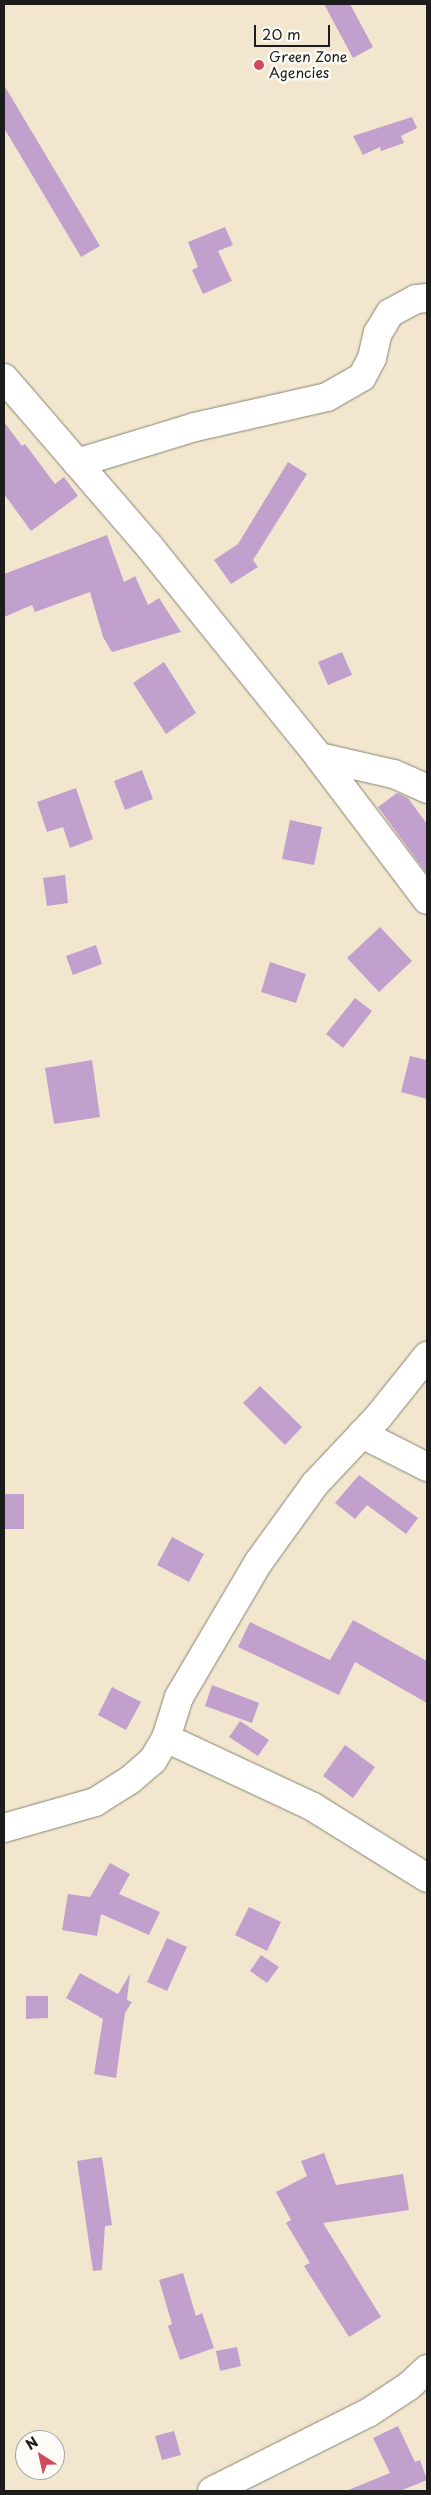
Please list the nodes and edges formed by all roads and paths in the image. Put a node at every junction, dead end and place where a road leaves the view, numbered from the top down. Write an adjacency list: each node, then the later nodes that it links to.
1 (427, 298): 3 (street)
2 (4, 378): 3 (street)
3 (77, 463): 4 (street)
4 (319, 757): 5 (street); 6 (street)
5 (427, 789)
6 (427, 900)
7 (427, 1356): 8 (street)
8 (362, 1434): 9 (street); 10 (street)
9 (427, 1467)
10 (166, 1738): 11 (street); 12 (street)
11 (4, 1828)
12 (427, 1878)
13 (427, 2369): 14 (street)
14 (212, 2491)

